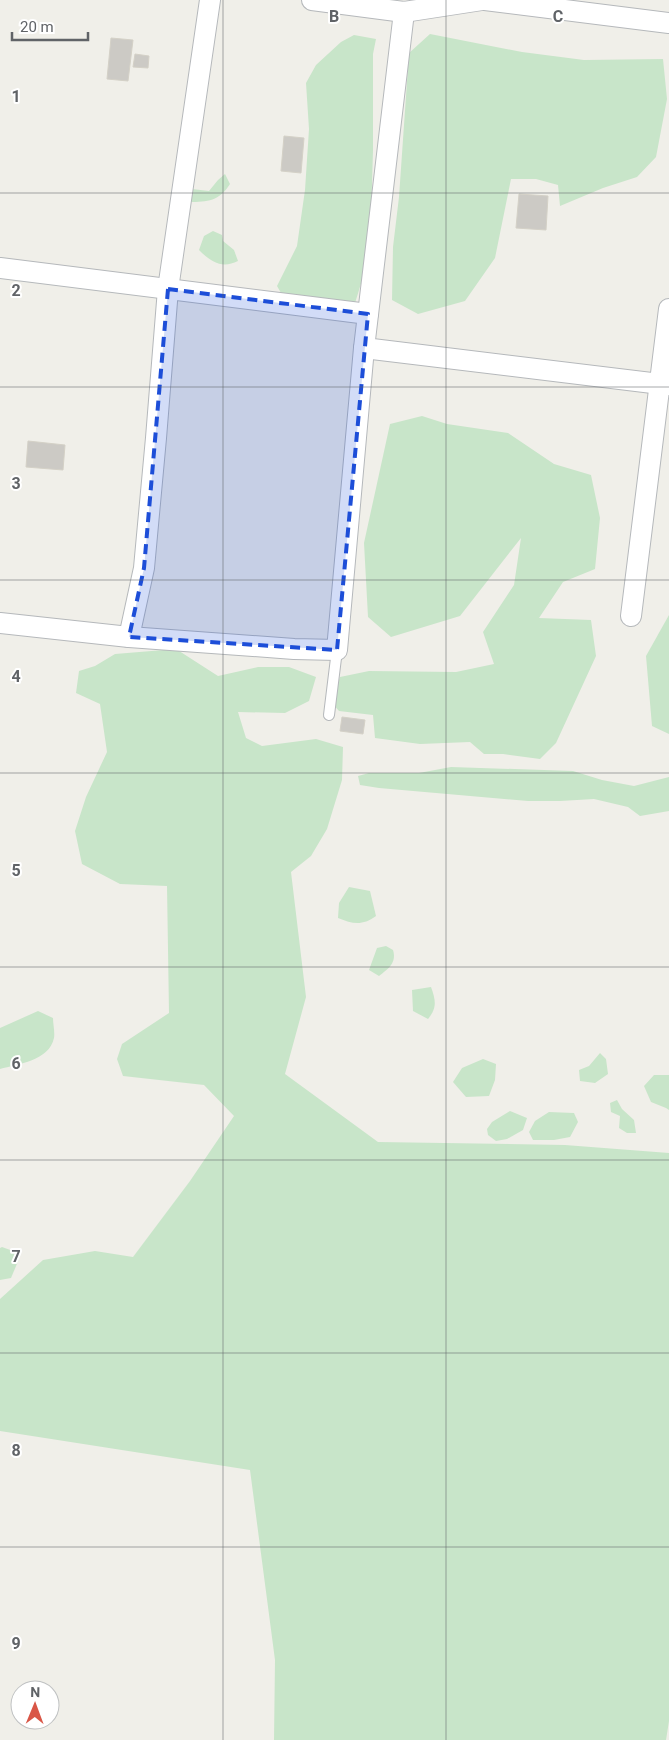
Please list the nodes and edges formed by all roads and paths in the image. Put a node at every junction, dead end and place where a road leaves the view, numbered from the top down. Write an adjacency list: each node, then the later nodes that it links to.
1 (210, 0): 7 (street)
2 (312, 0): 4 (street)
3 (483, 0): 4 (street); 5 (street)
4 (404, 12): 9 (street)
5 (669, 24)
6 (0, 268): 7 (street)
7 (168, 289): 9 (street); 14 (street)
8 (669, 309): 11 (street)
9 (368, 314): 10 (street)
10 (364, 348): 11 (street); 15 (street)
11 (665, 384): 12 (street)
12 (631, 616)
13 (0, 623): 14 (street)
14 (129, 637): 15 (street)
15 (337, 650): 16 (lane)
16 (329, 715)

